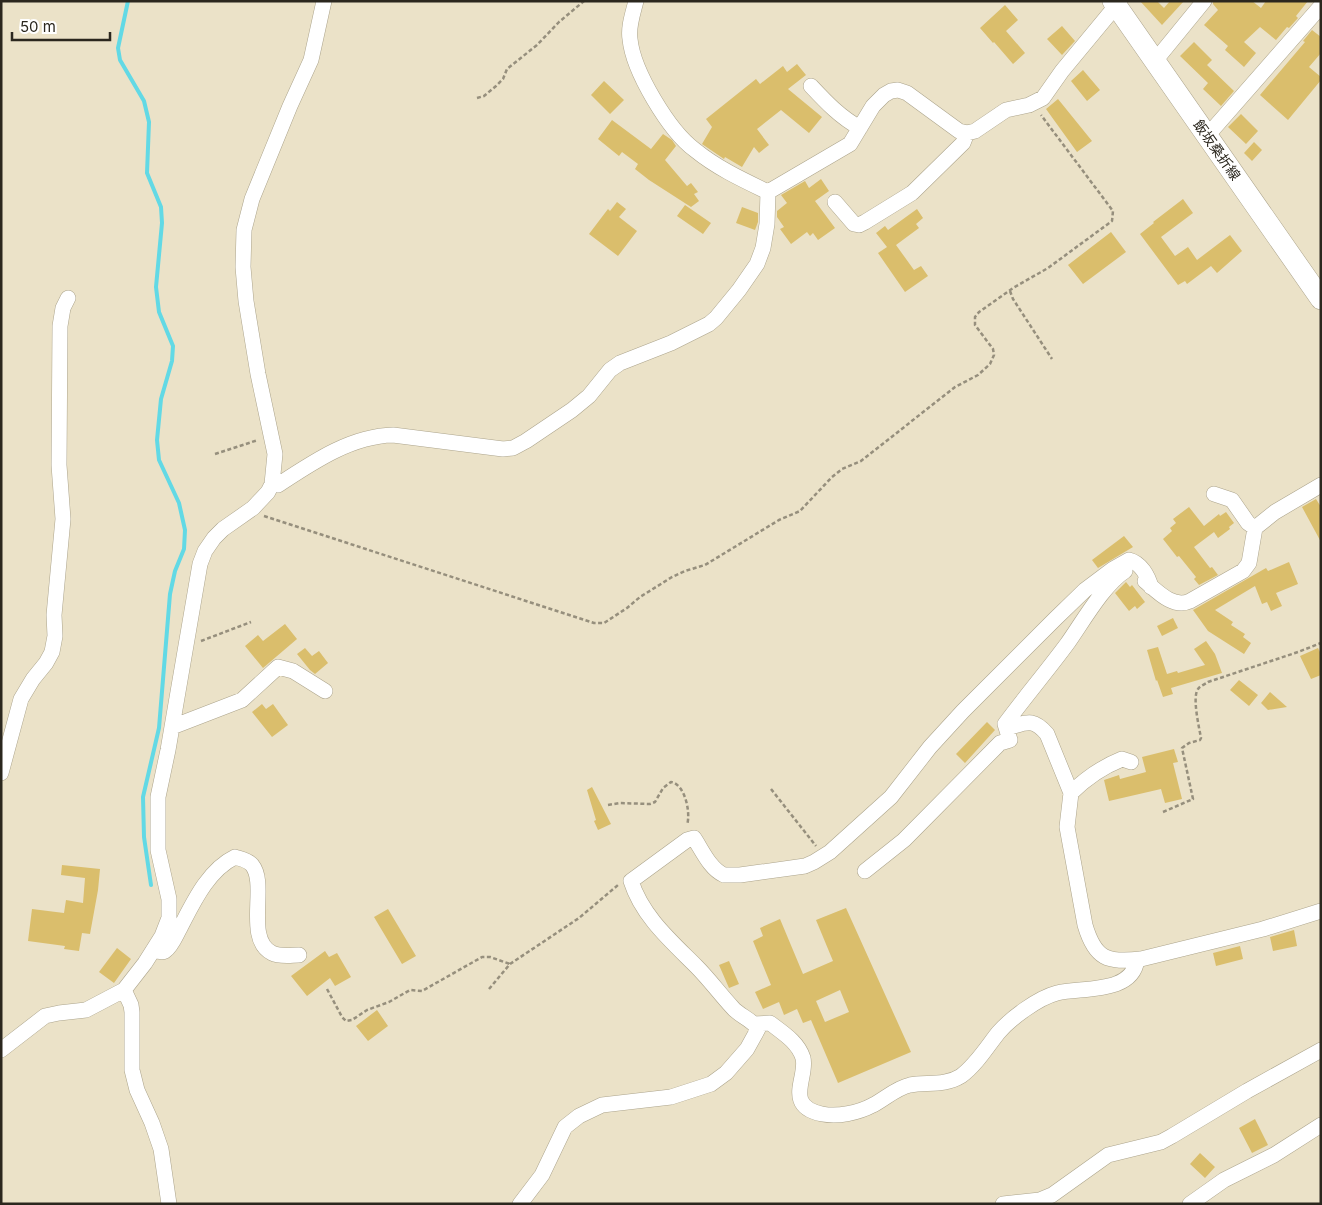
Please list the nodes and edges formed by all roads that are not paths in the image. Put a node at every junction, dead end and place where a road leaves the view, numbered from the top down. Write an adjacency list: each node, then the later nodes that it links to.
1 (324, 1): 21 (street)
2 (636, 1): 11 (street)
3 (1204, 1): 6 (street)
4 (1116, 3): 6 (main road, 飯坂桑折線); 9 (street)
5 (1321, 6): 10 (street)
6 (1155, 61): 10 (main road, 飯坂桑折線)
7 (811, 86): 8 (street)
8 (860, 128): 9 (street); 11 (street)
9 (968, 133): 12 (street)
10 (1207, 136): 14 (main road, 飯坂桑折線)
11 (768, 192): 15 (street)
12 (836, 202)
13 (68, 298): 24 (street)
14 (1321, 299)
15 (278, 485)
16 (1321, 485): 18 (street)
17 (1214, 494): 18 (street)
18 (1255, 528): 19 (street)
19 (1151, 587): 22 (street); 32 (street)
20 (325, 691): 21 (street)
21 (172, 727): 28 (street)
22 (1008, 728): 25 (street); 26 (street)
23 (1131, 762): 25 (street)
24 (1, 773)
25 (1071, 793): 30 (street)
26 (865, 871)
27 (1321, 911): 30 (street)
28 (153, 950): 29 (street); 31 (street)
29 (299, 955)
30 (1137, 960): 32 (street)
31 (124, 990): 33 (street); 36 (street)
32 (755, 1024): 37 (street)
33 (1, 1050)
34 (1321, 1050): 38 (street)
35 (1321, 1125): 39 (street)
36 (169, 1204)
37 (520, 1204)
38 (1003, 1204)
39 (1190, 1204)

